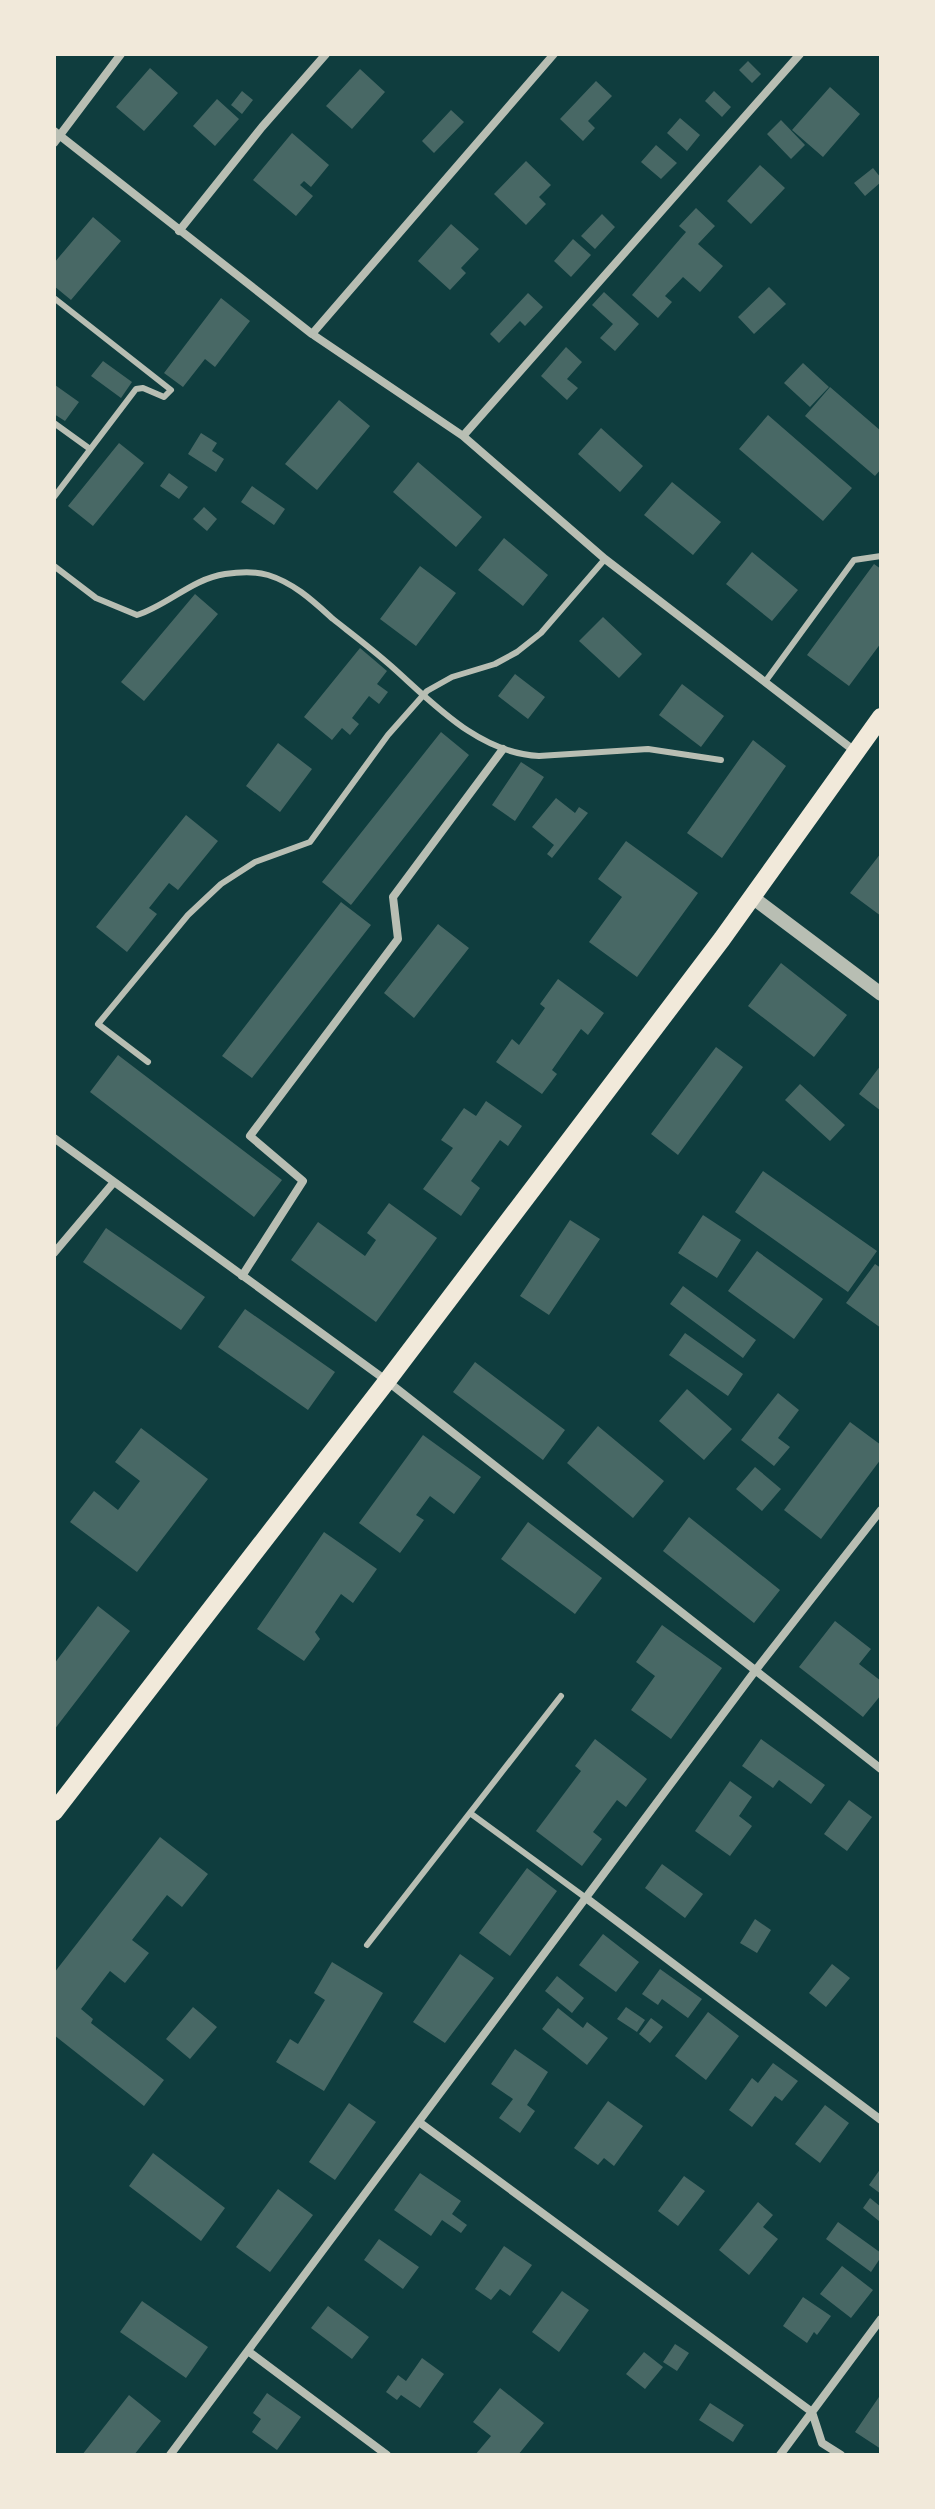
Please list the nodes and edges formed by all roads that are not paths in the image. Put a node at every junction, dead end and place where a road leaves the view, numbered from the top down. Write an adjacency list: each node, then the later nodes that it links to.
1 (121, 54): 5 (street)
2 (326, 54): 6 (street)
3 (554, 54): 8 (street)
4 (800, 54): 10 (street)
5 (56, 137): 6 (street)
6 (179, 231): 8 (street)
7 (54, 298): 11 (lane)
8 (312, 334): 10 (street)
9 (54, 423): 11 (lane)
10 (463, 436): 14 (street)
11 (90, 449): 12 (lane)
12 (54, 497)
13 (881, 556): 16 (lane)
14 (605, 559): 16 (street); 17 (lane)
15 (54, 566): 17 (lane)
16 (765, 682): 20 (street)
17 (422, 696): 19 (lane); 24 (lane)
18 (881, 717): 20 (main road)
19 (503, 749): 21 (lane); 28 (street)
20 (856, 752): 22 (main road)
21 (721, 760)
22 (752, 897): 23 (street); 29 (main road)
23 (881, 994)
24 (148, 1062)
25 (54, 1138): 26 (street)
26 (114, 1182): 27 (street); 28 (street)
27 (54, 1253)
28 (242, 1276): 29 (street)
29 (387, 1381): 31 (street); 34 (main road)
30 (881, 1510): 31 (street)
31 (755, 1671): 33 (street); 36 (street)
32 (561, 1696): 35 (lane)
33 (881, 1769)
34 (54, 1812)
35 (470, 1813): 36 (lane); 37 (lane)
36 (586, 1898): 38 (street); 39 (street)
37 (367, 1945)
38 (881, 2120)
39 (419, 2122): 41 (street); 42 (street)
40 (881, 2319): 42 (street)
41 (248, 2351): 43 (street); 44 (street)
42 (812, 2412): 45 (street); 46 (street)
43 (170, 2455)
44 (387, 2455)
45 (780, 2455)
46 (841, 2455)

